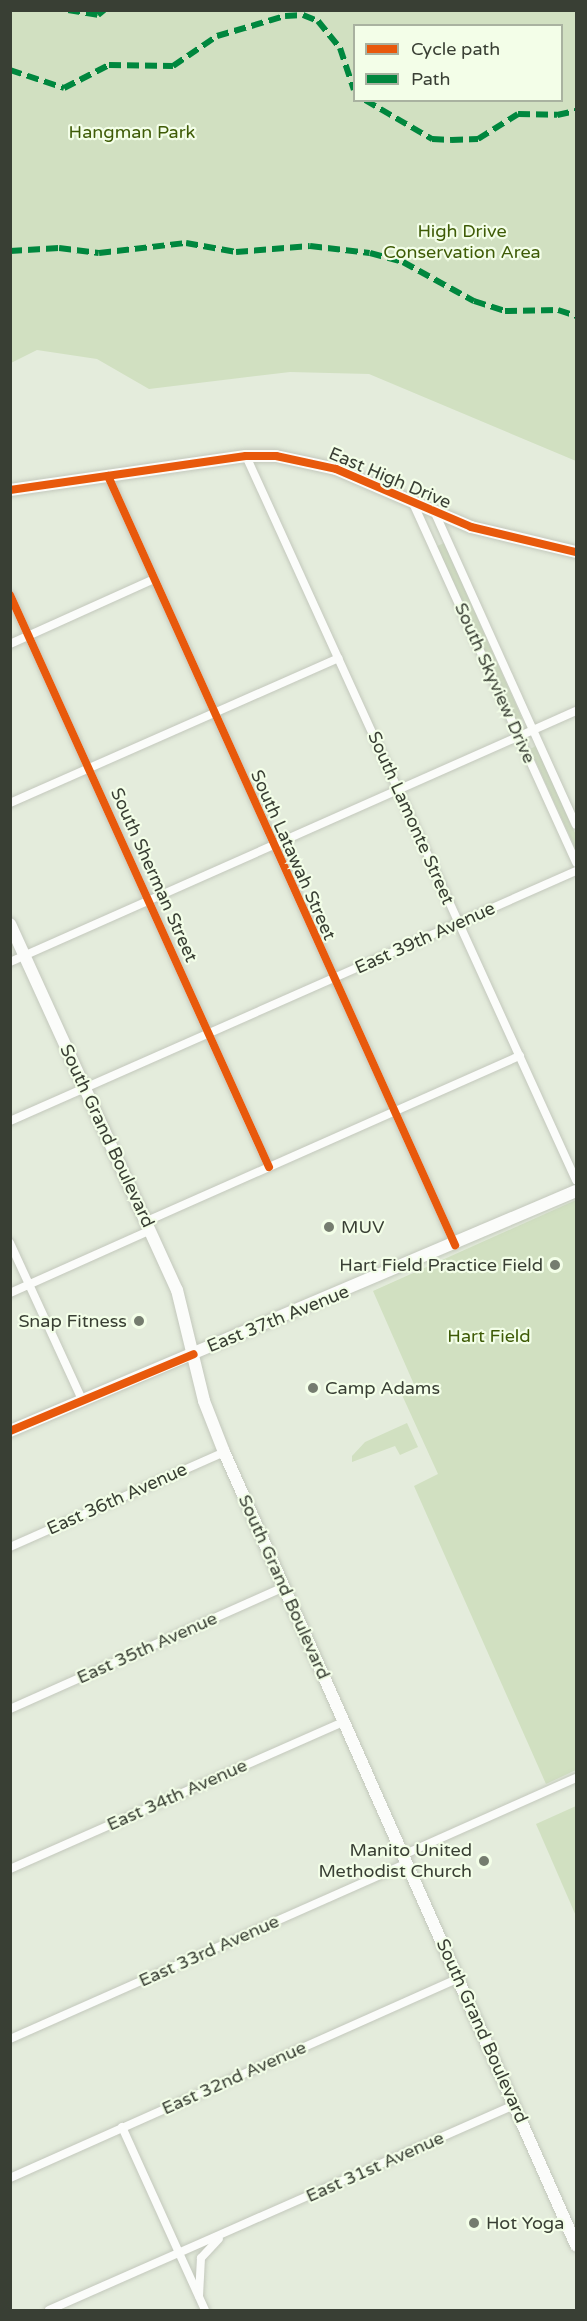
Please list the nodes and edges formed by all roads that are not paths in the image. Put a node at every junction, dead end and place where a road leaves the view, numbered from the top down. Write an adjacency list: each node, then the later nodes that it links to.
1 (246, 456): 2 (main road, East High Drive); 4 (main road, East High Drive); 11 (street, South Lamonte Street)
2 (108, 476): 3 (main road, East High Drive); 7 (street, South Latawah Street)
3 (10, 490)
4 (413, 503): 5 (main road, East High Drive); 15 (street, South Skyview Drive)
5 (435, 513): 6 (main road, East High Drive); 14 (street, South Skyview Drive)
6 (576, 552)
7 (152, 580): 9 (street); 13 (street, South Latawah Street)
8 (10, 595): 9 (street, South Sherman Street)
9 (28, 635): 10 (street); 16 (street, South Sherman Street)
10 (10, 644)
11 (338, 658): 13 (street); 17 (street, South Lamonte Street)
12 (576, 711): 14 (street)
13 (213, 714): 16 (street); 20 (street, South Latawah Street)
14 (534, 730): 15 (street); 19 (street, South Skyview Drive)
15 (519, 737): 17 (street); 21 (street, South Skyview Drive)
16 (89, 768): 18 (street); 23 (street, South Sherman Street)
17 (399, 791): 20 (street); 24 (street, South Lamonte Street)
18 (10, 803)
19 (576, 825)
20 (273, 846): 23 (street); 28 (street, South Latawah Street)
21 (576, 863)
22 (576, 871): 24 (street, East 39th Avenue)
23 (150, 901): 26 (street); 29 (street, South Sherman Street)
24 (459, 923): 28 (street, East 39th Avenue); 30 (street, South Lamonte Street)
25 (10, 924): 26 (main road, South Grand Boulevard)
26 (25, 956): 27 (street); 31 (main road, South Grand Boulevard)
27 (10, 962)
28 (333, 979): 29 (street, East 39th Avenue); 32 (street, South Latawah Street)
29 (209, 1034): 31 (street, East 39th Avenue); 34 (street, South Sherman Street)
30 (520, 1056): 32 (street); 35 (street, South Lamonte Street)
31 (84, 1087): 33 (street, East 39th Avenue); 37 (main road, South Grand Boulevard)
32 (394, 1112): 34 (street); 39 (street, South Latawah Street)
33 (10, 1121)
34 (269, 1167): 37 (street)
35 (576, 1180)
36 (576, 1191): 39 (main road, East 37th Avenue)
37 (149, 1226): 40 (street); 42 (main road, South Grand Boulevard)
38 (10, 1243): 40 (street)
39 (455, 1245): 42 (main road, East 37th Avenue)
40 (30, 1285): 41 (street); 43 (street)
41 (10, 1293)
42 (194, 1354): 43 (main road, East 37th Avenue); 45 (main road, South Grand Boulevard)
43 (83, 1402): 44 (main road, East 37th Avenue)
44 (10, 1431)
45 (224, 1452): 46 (street, East 36th Avenue); 47 (main road, South Grand Boulevard)
46 (10, 1546)
47 (284, 1587): 48 (street, East 35th Avenue); 49 (main road, South Grand Boulevard)
48 (10, 1709)
49 (344, 1722): 51 (main road, South Grand Boulevard); 52 (street, East 34th Avenue)
50 (576, 1778): 51 (street, East 33rd Avenue)
51 (405, 1859): 53 (main road, South Grand Boulevard); 54 (street, East 33rd Avenue)
52 (10, 1869)
53 (459, 1979): 55 (main road, South Grand Boulevard); 56 (street, East 32nd Avenue)
54 (10, 2039)
55 (514, 2105): 58 (main road, South Grand Boulevard); 59 (street, East 31st Avenue)
56 (122, 2127): 57 (street, East 32nd Avenue); 61 (street)
57 (10, 2178)
58 (572, 2221): 60 (main road, South Grand Boulevard)
59 (235, 2229): 61 (street, East 31st Avenue); 62 (street, East 31st Avenue)
60 (576, 2245)
61 (177, 2253): 62 (street); 63 (street, East 31st Avenue)
62 (199, 2299): 64 (street)
63 (49, 2310)
64 (205, 2310)

